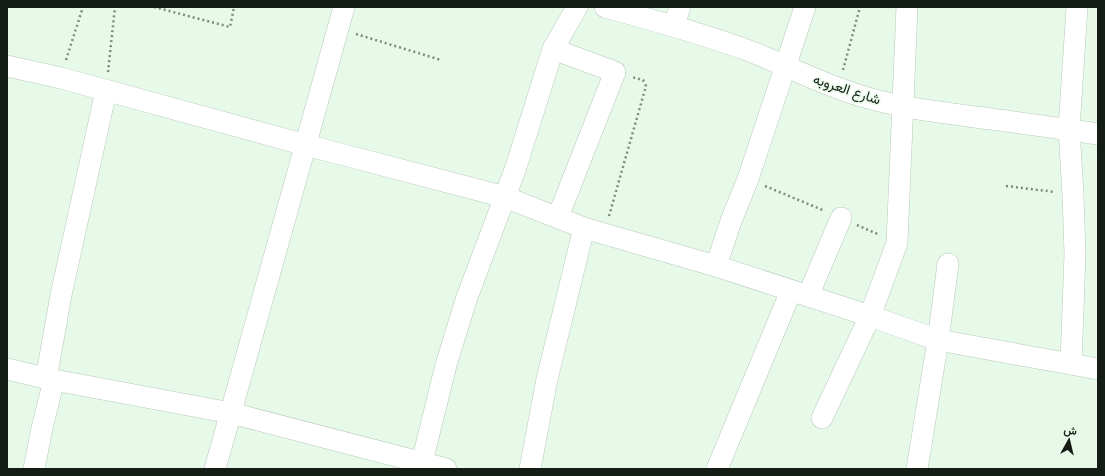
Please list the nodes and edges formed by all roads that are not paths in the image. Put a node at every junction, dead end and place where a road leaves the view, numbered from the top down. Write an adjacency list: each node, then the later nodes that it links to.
1 (344, 7): 15 (street)
2 (577, 7): 8 (street)
3 (605, 7): 7 (street, شارع العروبه)
4 (805, 7): 10 (street)
5 (906, 7): 12 (street)
6 (1076, 7): 13 (street)
7 (677, 16): 10 (street, شارع العروبه)
8 (553, 49): 16 (street); 17 (street)
9 (7, 66): 11 (street)
10 (785, 67): 12 (street, شارع العروبه); 21 (street)
11 (106, 91): 15 (street); 28 (street)
12 (902, 106): 13 (street, شارع العروبه); 23 (street)
13 (1069, 130): 14 (street, شارع العروبه); 25 (street)
14 (1098, 134)
15 (306, 145): 16 (street); 29 (street)
16 (505, 197): 17 (street); 31 (street)
17 (558, 218): 19 (street)
18 (841, 218): 22 (street)
19 (584, 228): 21 (street); 35 (street)
20 (948, 264): 24 (street)
21 (716, 266): 22 (street)
22 (800, 294): 23 (street); 36 (street)
23 (870, 316): 24 (street); 30 (street)
24 (938, 340): 25 (street); 37 (street)
25 (1071, 364): 27 (street)
26 (7, 368): 28 (street)
27 (1098, 369)
28 (50, 380): 29 (street); 32 (street)
29 (231, 413): 31 (street); 33 (street)
30 (822, 418)
31 (422, 462): 34 (street)
32 (34, 469)
33 (215, 469)
34 (446, 469)
35 (530, 469)
36 (717, 469)
37 (917, 469)

